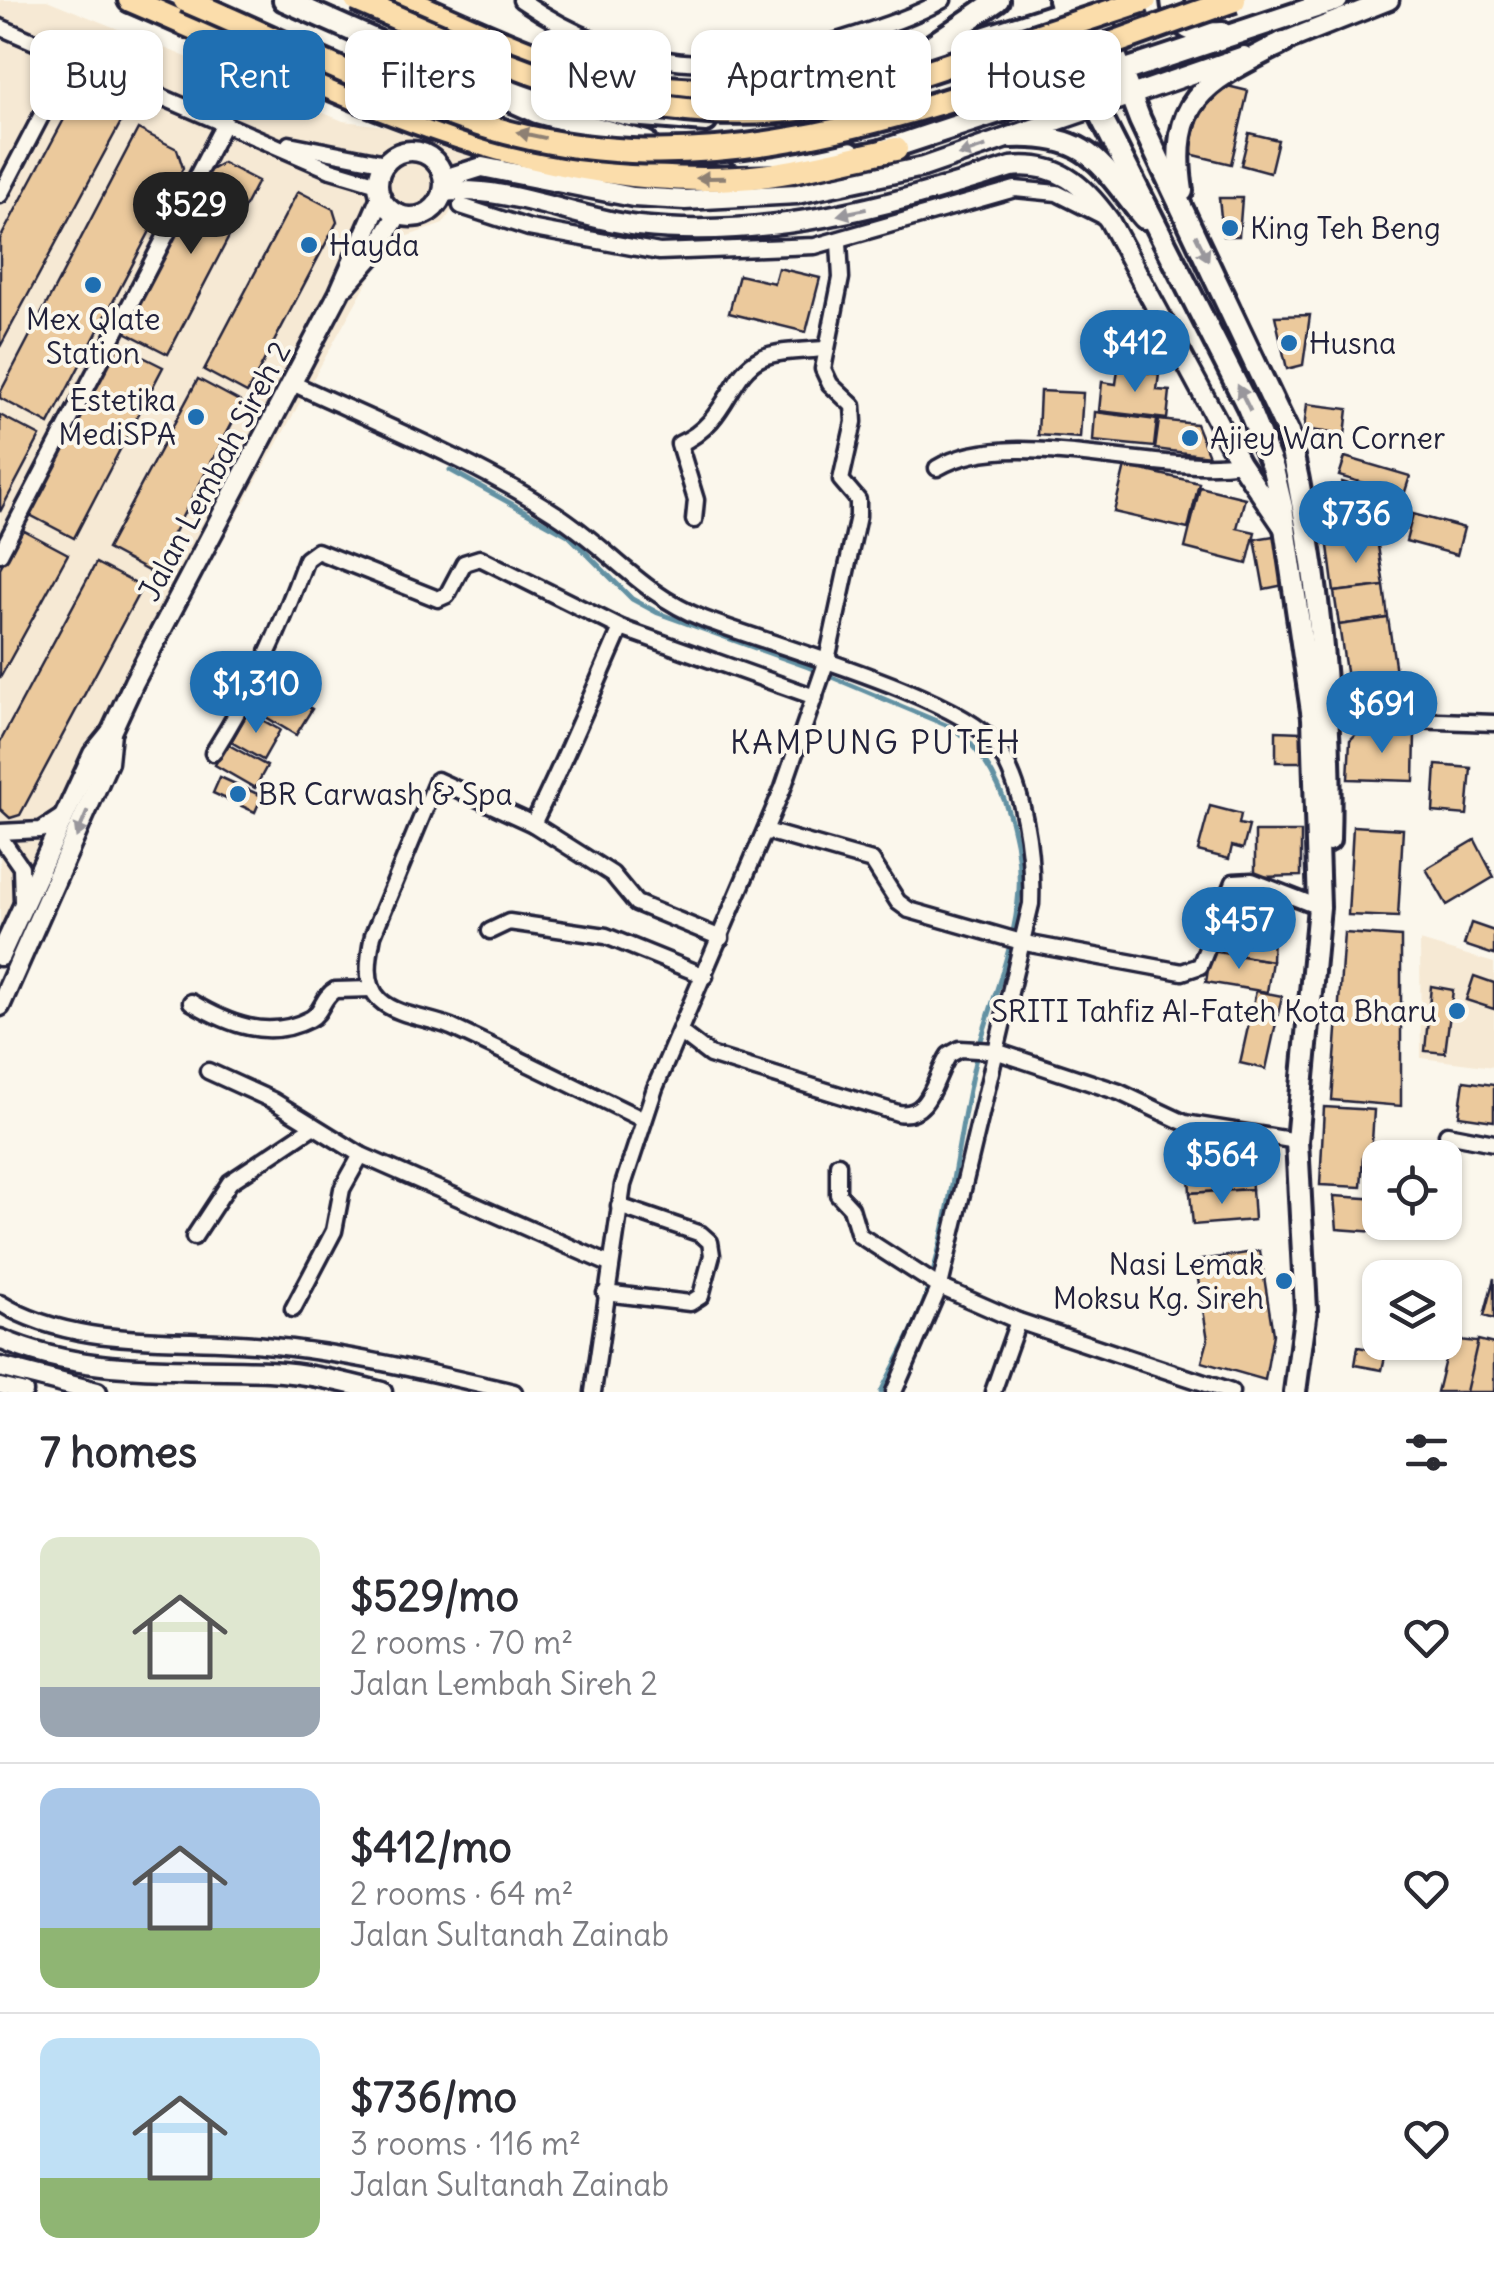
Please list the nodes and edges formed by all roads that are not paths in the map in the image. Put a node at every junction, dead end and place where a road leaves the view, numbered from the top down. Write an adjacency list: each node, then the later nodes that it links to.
1 (130, 0): 39 (highway, one-way to 1)
2 (185, 0): 11 (highway, one-way to 2, bridge)
3 (284, 0): 17 (main road)
4 (356, 0): 9 (highway, bridge)
5 (406, 0): 25 (highway)
6 (521, 0): 7 (street)
7 (943, 0)
8 (998, 0): 22 (main road)
9 (1145, 0)
10 (1172, 0): 19 (main road)
11 (1234, 0)
12 (1337, 0): 19 (main road)
13 (1389, 0): 21 (street)
14 (1097, 1): 15 (main road); 24 (main road)
15 (1060, 6): 18 (main road); 23 (main road)
16 (0, 26): 20 (street)
17 (354, 30)
18 (1069, 30)
19 (1244, 32): 24 (main road)
20 (30, 39)
21 (1284, 42): 28 (street); 47 (main road)
22 (931, 46)
23 (931, 54)
24 (1122, 73): 28 (main road)
25 (691, 88)
26 (511, 89): 32 (main road)
27 (163, 96): 36 (street)
28 (1131, 96): 30 (street); 47 (main road)
29 (511, 99): 39 (main road)
30 (1121, 100)
31 (39, 120): 45 (street)
32 (707, 120)
33 (983, 120): 39 (main road)
34 (1063, 120): 38 (street)
35 (1103, 120): 51 (main road)
36 (225, 122): 37 (street); 59 (street)
37 (264, 138): 40 (street); 43 (street)
38 (1012, 138): 42 (street, one-way to 42); 51 (main road)
39 (896, 150)
40 (386, 163): 42 (street); 43 (street)
41 (1078, 183): 42 (street, one-way to 42); 44 (street); 49 (street)
42 (444, 185): 48 (street)
43 (380, 190): 48 (street); 52 (street)
44 (1057, 193): 49 (street); 50 (street)
45 (0, 196)
46 (461, 206): 50 (street)
47 (1185, 212): 63 (main road, one-way to 63)
48 (398, 214): 52 (street)
49 (1110, 220): 55 (street)
50 (839, 242): 53 (street)
51 (1171, 251): 58 (main road, one-way to 51)
52 (339, 293): 54 (street, Jalan Lembah Sireh 2)
53 (824, 349): 57 (street); 61 (street)
54 (292, 382): 61 (street); 65 (street, Jalan Lembah Sireh 2)
55 (1240, 463): 56 (street); 58 (street)
56 (937, 468)
57 (694, 520)
58 (1286, 532): 71 (main road)
59 (0, 554)
60 (621, 628): 62 (street); 66 (street); 68 (street)
61 (826, 663): 62 (street); 75 (street)
62 (815, 697): 69 (street)
63 (1328, 717): 64 (street); 71 (main road)
64 (1494, 723)
65 (112, 732): 67 (street); 80 (street, Jalan Lembah Sireh 2, one-way to 80)
66 (213, 753)
67 (68, 812): 70 (street); 72 (street)
68 (533, 824): 74 (street); 78 (street)
69 (766, 831): 74 (street); 75 (street)
70 (0, 835): 72 (street)
71 (1319, 906): 75 (street); 87 (main road)
72 (21, 912): 76 (street)
73 (490, 932): 77 (street)
74 (721, 938): 77 (street)
75 (1024, 943): 82 (street)
76 (2, 948)
77 (705, 976): 81 (street)
78 (372, 990): 79 (street); 84 (street)
79 (191, 1002)
80 (0, 1006)
81 (680, 1032): 82 (street); 84 (street)
82 (995, 1052): 87 (street); 94 (street)
83 (208, 1071): 85 (street)
84 (644, 1120): 91 (street)
85 (311, 1128): 89 (street); 92 (street)
86 (1447, 1134): 88 (street)
87 (1296, 1141): 110 (main road)
88 (1494, 1143)
89 (361, 1156): 93 (street); 97 (street)
90 (838, 1164): 94 (street)
91 (619, 1206): 93 (street); 95 (street)
92 (194, 1237)
93 (608, 1264): 95 (street)
94 (939, 1286): 98 (street); 107 (street)
95 (605, 1293): 106 (street)
96 (0, 1303): 105 (street)
97 (294, 1308)
98 (1018, 1321): 108 (street); 109 (street)
99 (0, 1339): 104 (street)
100 (0, 1367): 103 (street)
101 (0, 1386): 102 (street)
102 (25, 1392)
103 (97, 1392)
104 (382, 1392)
105 (514, 1392)
106 (592, 1392)
107 (894, 1392)
108 (993, 1392)
109 (1231, 1392)
110 (1294, 1392)

